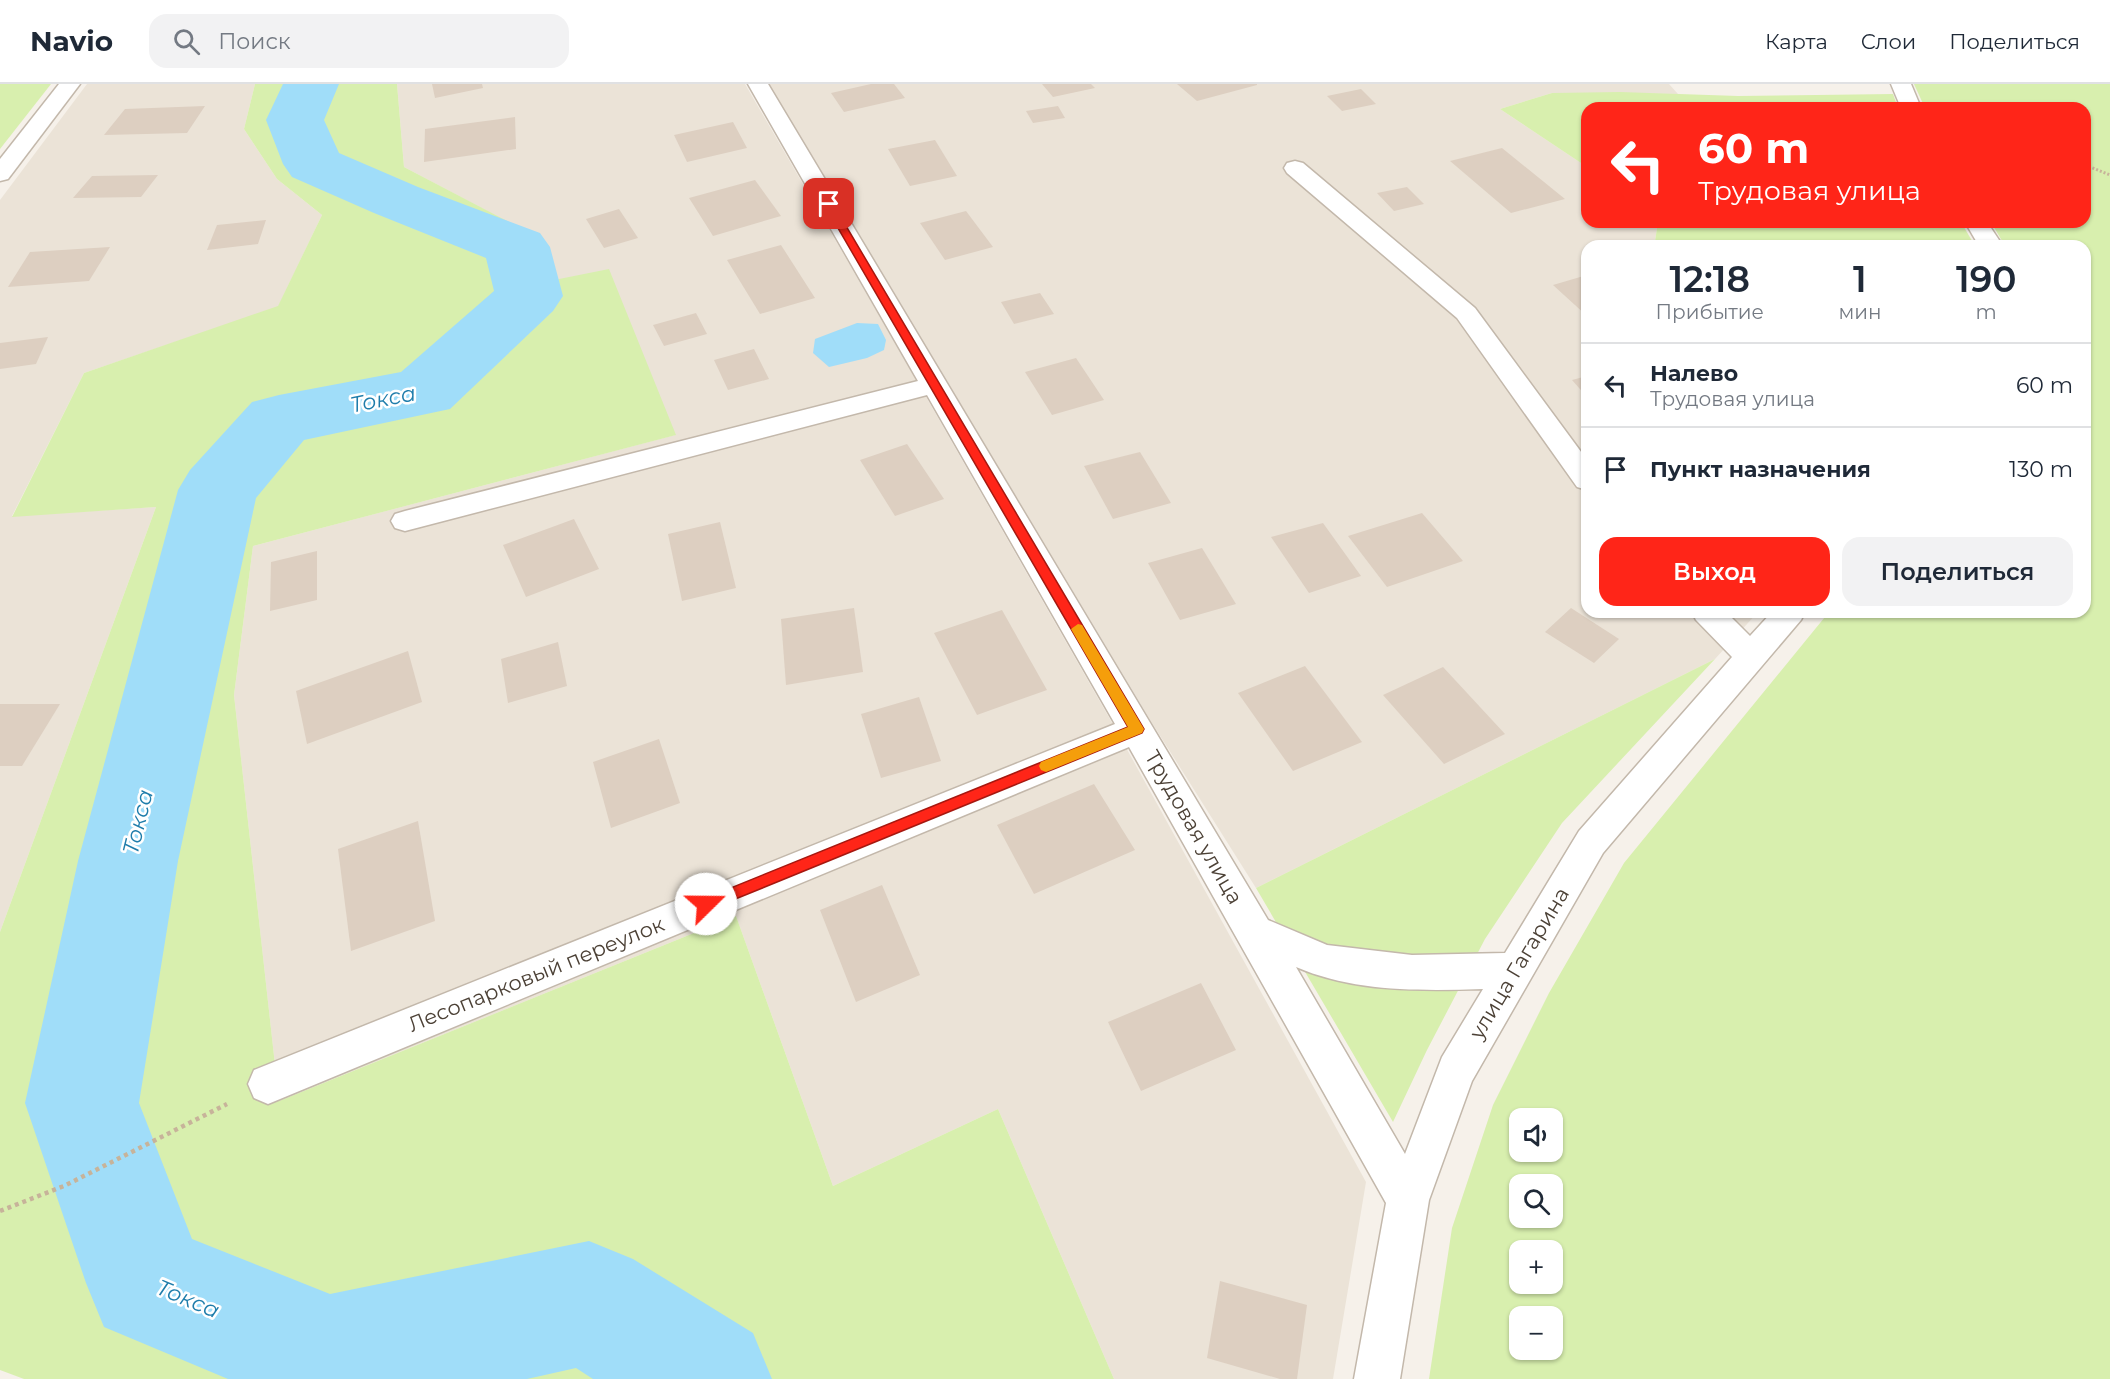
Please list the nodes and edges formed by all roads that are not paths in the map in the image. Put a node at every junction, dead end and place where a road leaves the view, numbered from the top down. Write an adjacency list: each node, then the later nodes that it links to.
1 (70, 84): 4 (street)
2 (758, 84): 5 (street, Трудовая улица)
3 (1295, 168): 6 (street)
4 (0, 174)
5 (934, 385): 7 (street); 11 (street, Трудовая улица)
6 (1581, 472)
7 (405, 521)
8 (1713, 618): 10 (street)
9 (1785, 618): 10 (street, улица Гагарина)
10 (1751, 657): 13 (street, улица Гагарина)
11 (1137, 729): 12 (street, Трудовая улица); 14 (street, Лесопарковый переулок)
12 (1255, 932): 13 (street); 15 (street, Трудовая улица)
13 (1513, 971): 15 (street, улица Гагарина)
14 (268, 1084)
15 (1408, 1200): 16 (street, улица Гагарина)
16 (1377, 1379)

